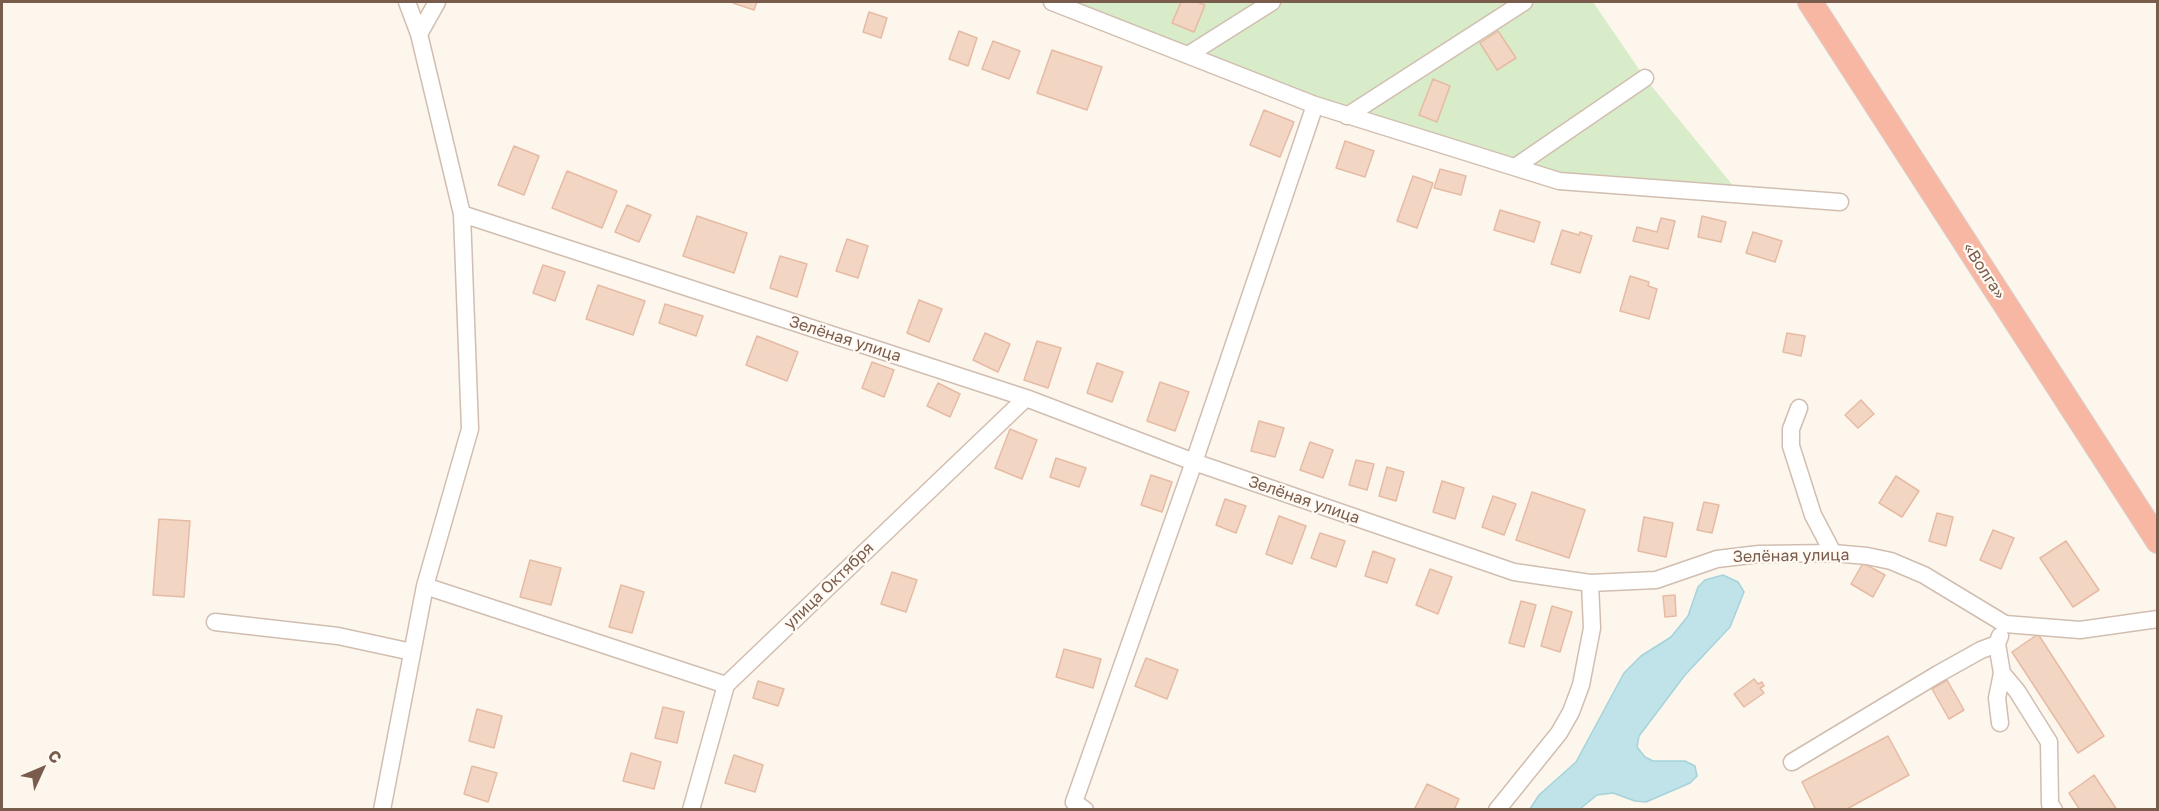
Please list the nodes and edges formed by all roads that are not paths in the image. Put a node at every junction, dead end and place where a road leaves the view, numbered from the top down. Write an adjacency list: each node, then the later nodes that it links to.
1 (407, 2): 7 (street)
2 (437, 2): 7 (street)
3 (1053, 2): 8 (street)
4 (1272, 2): 8 (street)
5 (1524, 2): 11 (street)
6 (1810, 2): 18 (highway, «Волга»)
7 (419, 34): 14 (street)
8 (1188, 55): 10 (street)
9 (1645, 78): 12 (street)
10 (1315, 105): 11 (street); 17 (street)
11 (1347, 116): 12 (street)
12 (1515, 167): 13 (street)
13 (1840, 202)
14 (462, 214): 15 (street, Зелёная улица); 21 (street)
15 (1026, 398): 17 (street, Зелёная улица); 28 (street, улица Октября)
16 (1799, 408): 19 (street)
17 (1194, 462): 20 (street, Зелёная улица); 33 (street)
18 (2157, 541)
19 (1833, 553): 20 (street, Зелёная улица); 24 (street, Зелёная улица)
20 (1590, 583): 34 (street)
21 (425, 586): 26 (street); 28 (street)
22 (2157, 619): 24 (street, Зелёная улица)
23 (215, 622): 26 (street)
24 (2005, 624): 25 (street)
25 (1997, 644): 27 (street); 30 (street)
26 (412, 652): 31 (street)
27 (2002, 673): 29 (street); 35 (street)
28 (726, 685): 32 (street)
29 (2000, 723)
30 (1792, 762)
31 (382, 810)
32 (691, 810)
33 (1085, 810)
34 (1497, 810)
35 (2054, 810)

